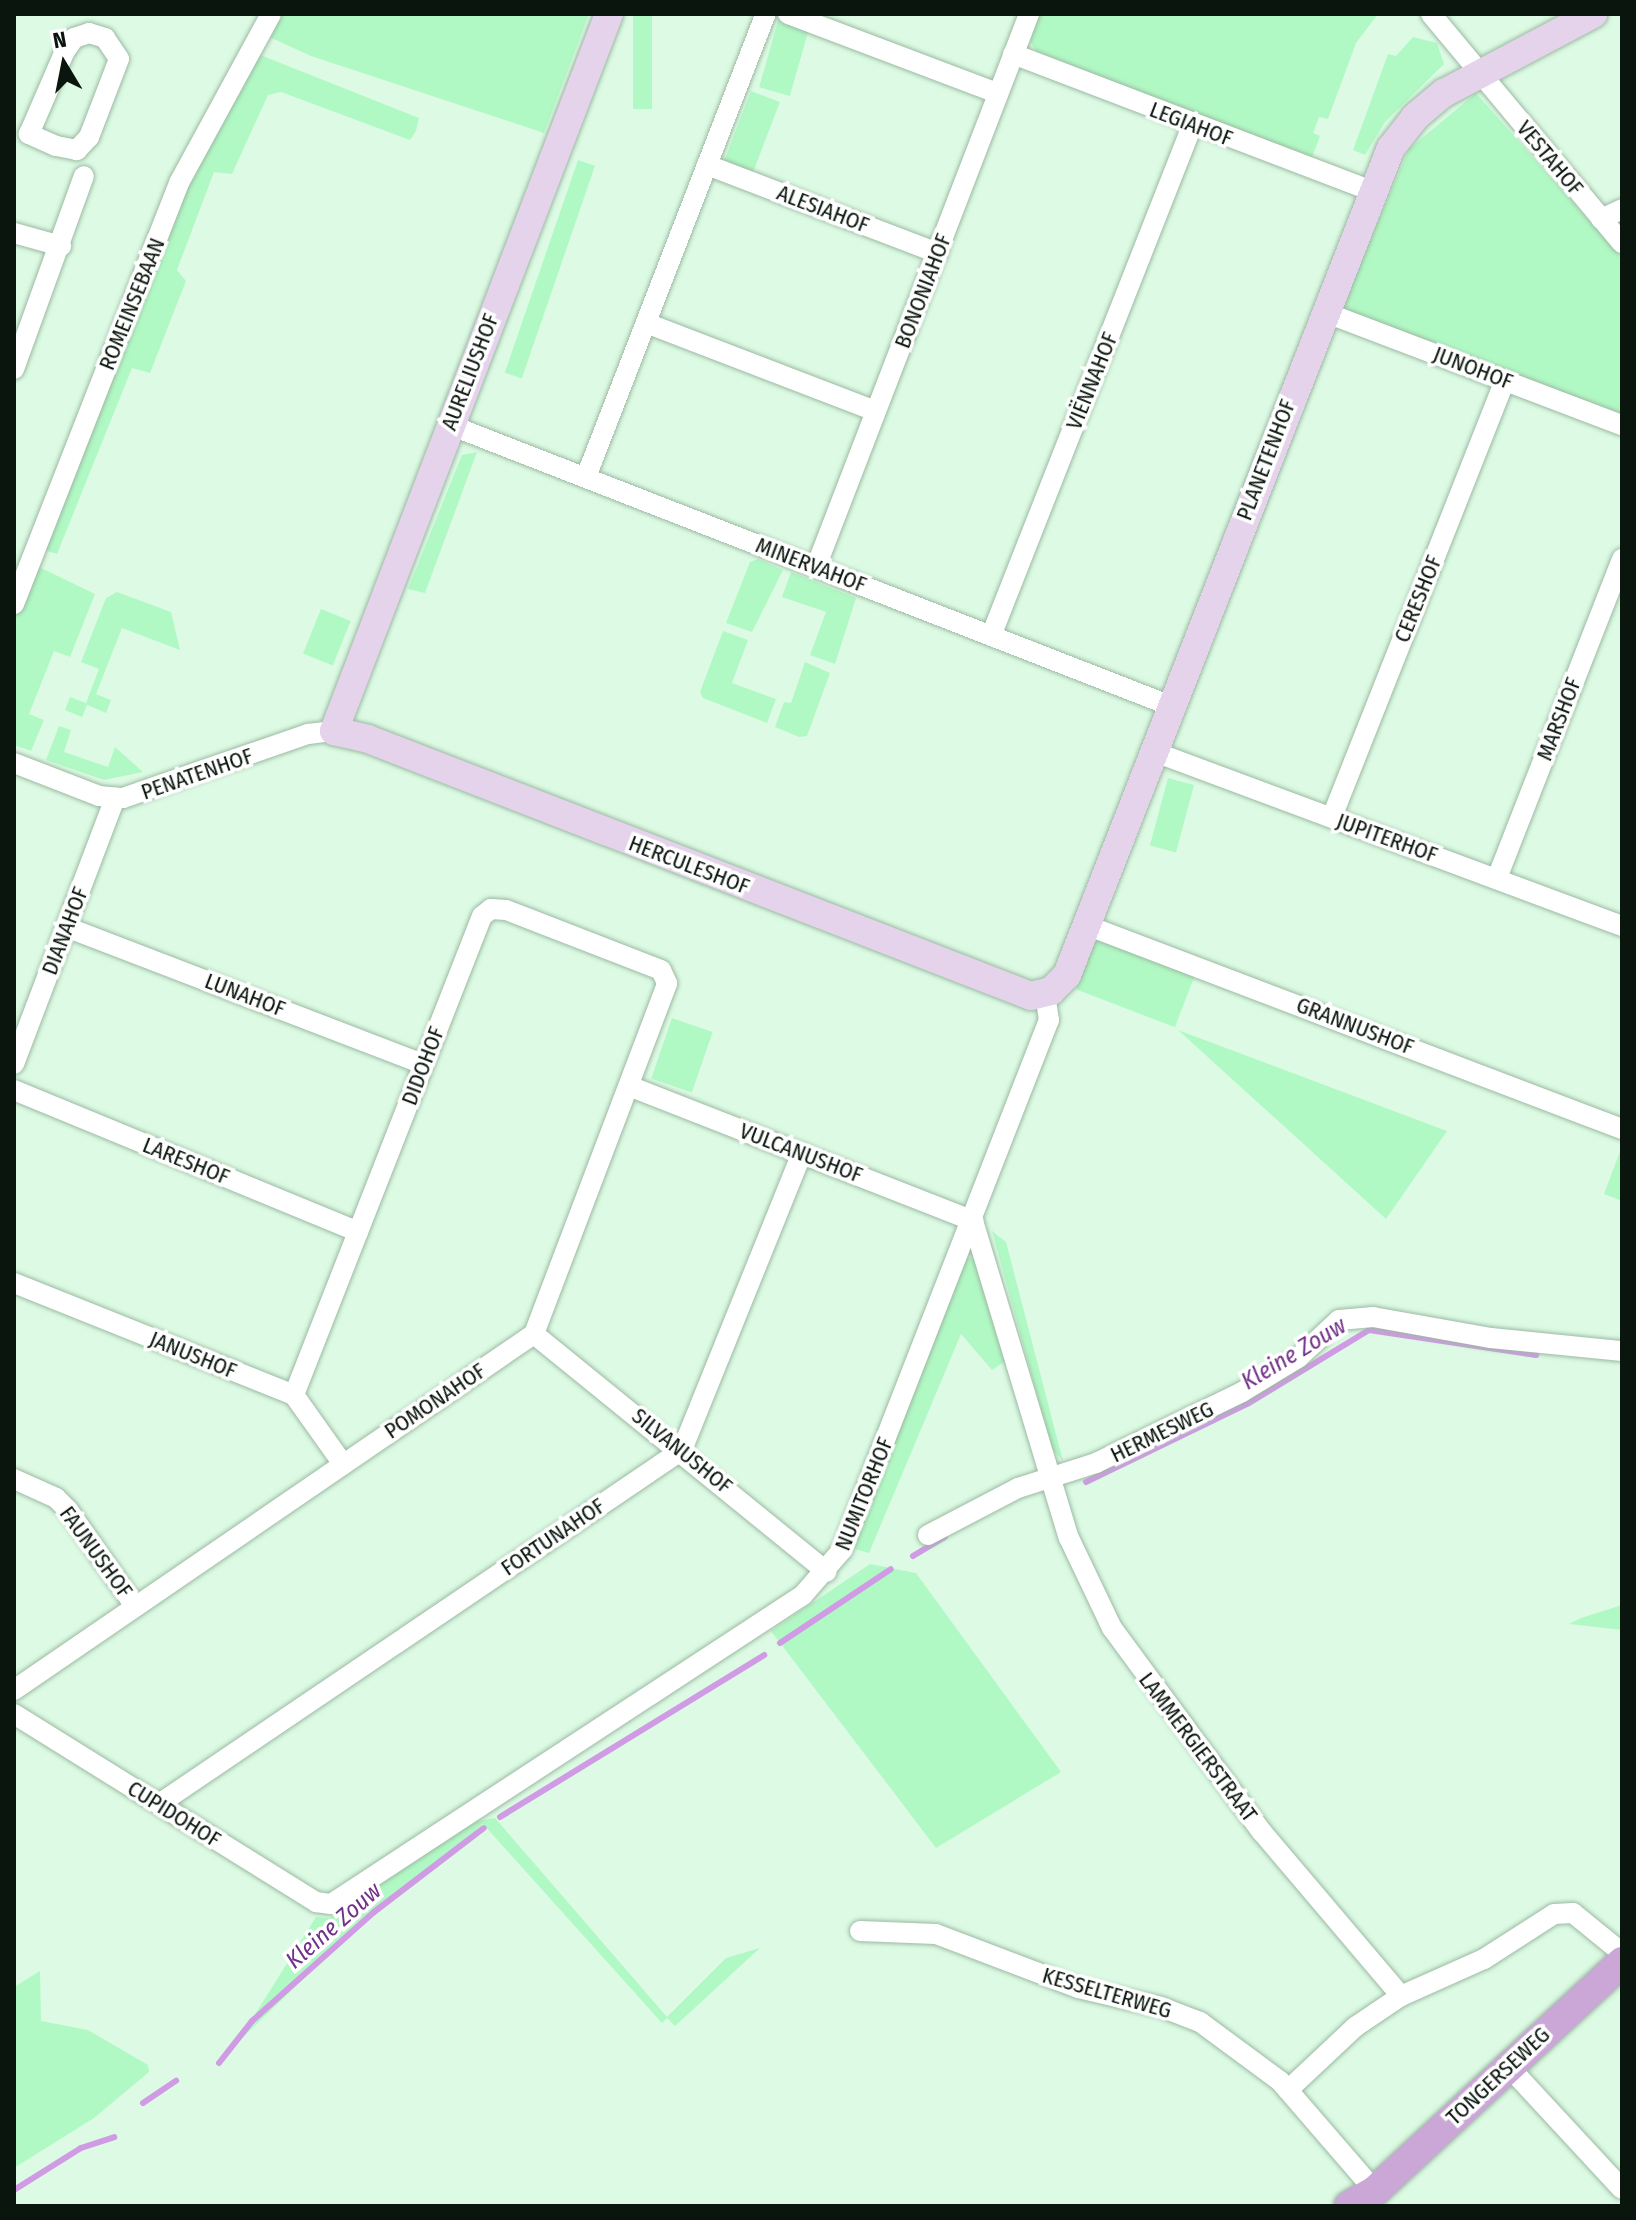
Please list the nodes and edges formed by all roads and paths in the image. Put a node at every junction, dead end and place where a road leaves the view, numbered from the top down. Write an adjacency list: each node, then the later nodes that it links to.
1 (271, 14): 32 (street, ROMEINSEBAAN)
2 (609, 14): 27 (street, AURELIUSHOF)
3 (766, 14): 13 (street)
4 (788, 14): 10 (street)
5 (1029, 14): 8 (street, BONONIAHOF)
6 (1431, 14): 9 (street, VESTAHOF)
7 (1593, 14): 9 (street, PLANETENHOF)
8 (1013, 54): 10 (street, BONONIAHOF); 11 (street, LEGIAHOF)
9 (1479, 72): 15 (street, PLANETENHOF); 17 (street, VESTAHOF)
10 (997, 93): 21 (street, BONONIAHOF)
11 (1192, 126): 15 (street, LEGIAHOF); 33 (street, VIËNNAHOF)
12 (22, 134): 12 (street)
13 (707, 165): 21 (street, ALESIAHOF); 23 (street)
14 (84, 176): 20 (street)
15 (1371, 191): 22 (street, PLANETENHOF)
16 (1622, 209): 17 (street)
17 (1601, 219): 19 (street, VESTAHOF)
18 (14, 233): 20 (street)
19 (1622, 243)
20 (61, 246): 24 (street)
21 (938, 253): 26 (street, BONONIAHOF)
22 (1324, 312): 25 (street, JUNOHOF); 34 (street, PLANETENHOF)
23 (646, 323): 26 (street); 29 (street)
24 (14, 369)
25 (1505, 380): 28 (street, JUNOHOF); 39 (street, CERESHOF)
26 (875, 411): 31 (street, BONONIAHOF)
27 (450, 425): 29 (street, MINERVAHOF); 35 (street, AURELIUSHOF)
28 (1622, 425)
29 (586, 477): 31 (street, MINERVAHOF)
30 (1622, 559): 40 (street, MARSHOF)
31 (816, 567): 33 (street, MINERVAHOF)
32 (14, 604)
33 (991, 636): 34 (street, MINERVAHOF)
34 (1171, 706): 36 (street, PLANETENHOF)
35 (334, 731): 38 (street, PENATENHOF); 44 (street, HERCULESHOF)
36 (1152, 751): 39 (street, JUPITERHOF); 41 (street, PLANETENHOF)
37 (14, 763): 38 (street, PENATENHOF)
38 (115, 798): 43 (street, DIANAHOF)
39 (1332, 817): 40 (street, JUPITERHOF)
40 (1497, 878): 42 (street, JUPITERHOF)
41 (1086, 925): 44 (street, PLANETENHOF); 49 (street, GRANNUSHOF)
42 (1622, 926)
43 (66, 927): 45 (street, DIANAHOF); 46 (street, LUNAHOF)
44 (1045, 995): 51 (street, NUMITORHOF)
45 (14, 1064)
46 (423, 1064): 47 (street, DIDOHOF); 52 (street, DIDOHOF)
47 (629, 1086): 50 (street, VULCANUSHOF); 54 (street)
48 (14, 1090): 52 (street, LARESHOF)
49 (1622, 1129)
50 (802, 1153): 51 (street, VULCANUSHOF); 57 (street)
51 (973, 1221): 59 (street, LAMMERGIERSTRAAT); 62 (street, NUMITORHOF)
52 (358, 1232): 56 (street, DIDOHOF)
53 (14, 1283): 56 (street, JANUSHOF)
54 (534, 1334): 57 (street, SILVANUSHOF); 58 (street, POMONAHOF)
55 (1622, 1351): 59 (street, HERMESWEG)
56 (294, 1395): 58 (street)
57 (682, 1450): 62 (street, SILVANUSHOF); 66 (street, FORTUNAHOF)
58 (343, 1464): 63 (street, POMONAHOF)
59 (1052, 1478): 61 (street, HERMESWEG); 71 (street, LAMMERGIERSTRAAT)
60 (14, 1479): 63 (street, FAUNUSHOF)
61 (928, 1535)
62 (827, 1572): 67 (street, NUMITORHOF)
63 (135, 1606): 64 (street, POMONAHOF)
64 (14, 1690)
65 (14, 1714): 66 (street, CUPIDOHOF)
66 (159, 1804): 67 (street, CUPIDOHOF)
67 (338, 1903)
68 (860, 1931): 73 (street, KESSELTERWEG)
69 (1622, 1953): 71 (street)
70 (1622, 1962): 72 (main road, TONGERSEWEG)
71 (1401, 1996): 73 (street)
72 (1509, 2067): 74 (street); 75 (main road, TONGERSEWEG)
73 (1288, 2090): 75 (street, KESSELTERWEG)
74 (1622, 2189)
75 (1372, 2199): 76 (main road, TONGERSEWEG)
76 (1349, 2206)

